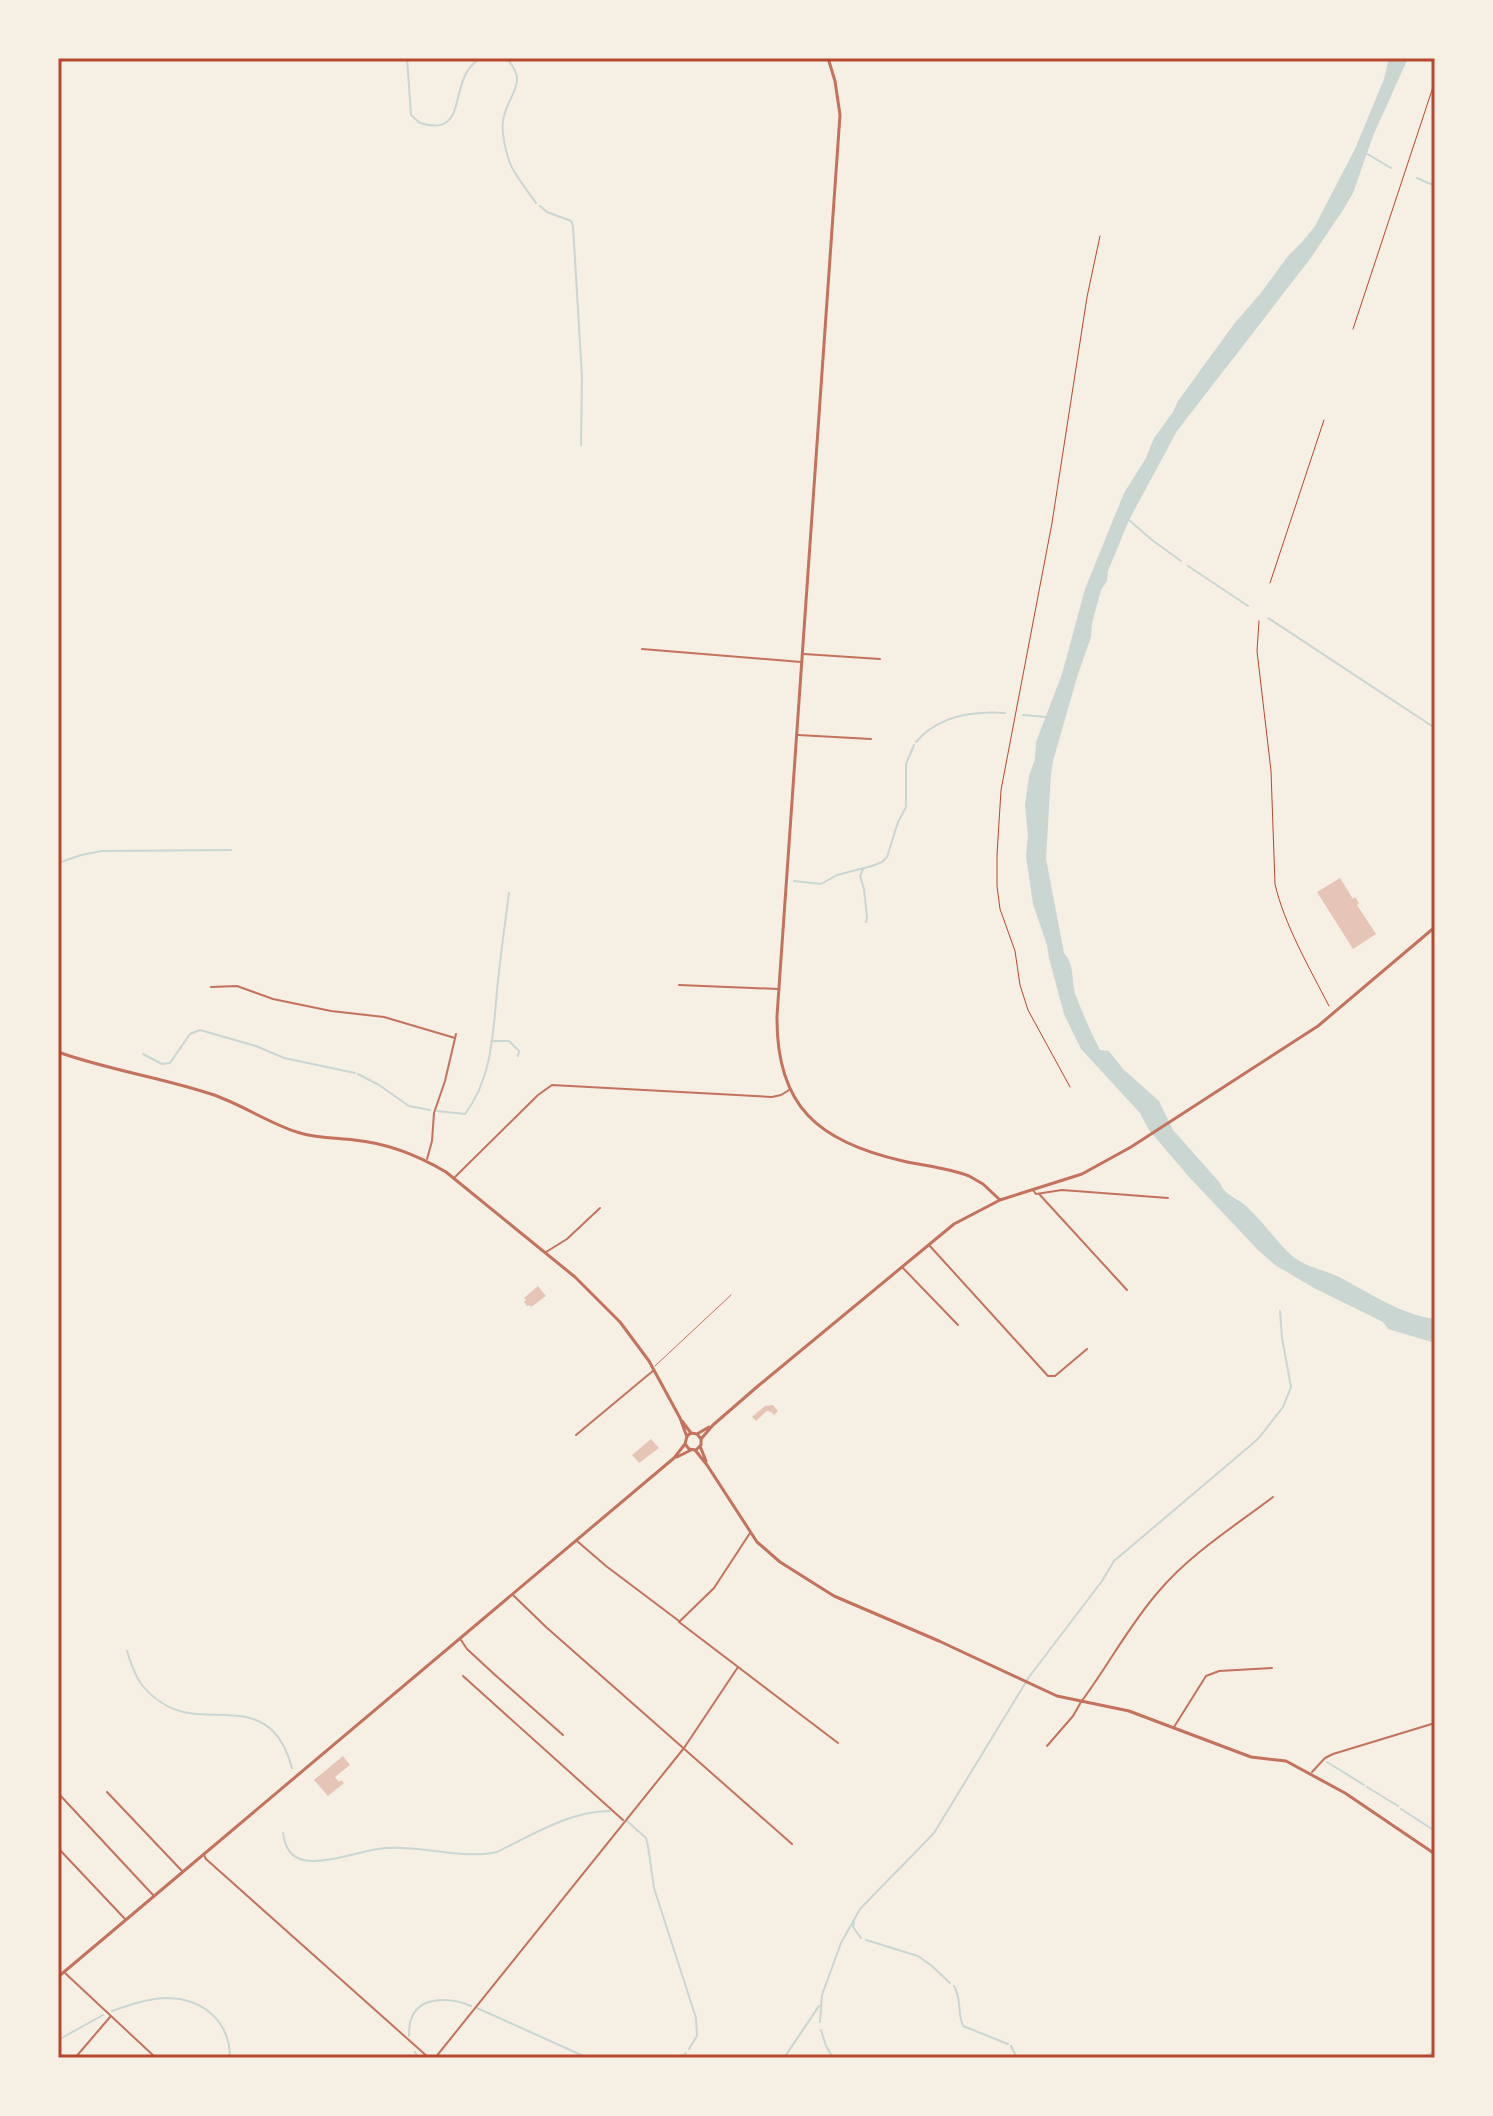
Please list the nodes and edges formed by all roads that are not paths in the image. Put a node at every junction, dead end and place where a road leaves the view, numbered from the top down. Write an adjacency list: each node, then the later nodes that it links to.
1 (828, 58): 3 (street)
2 (642, 649): 5 (street)
3 (802, 654): 4 (street); 5 (street)
4 (880, 659)
5 (802, 662): 6 (street)
6 (797, 735): 7 (street); 11 (street)
7 (871, 739)
8 (1435, 927): 16 (street)
9 (679, 985): 11 (street)
10 (211, 987): 14 (street)
11 (779, 989): 13 (street)
12 (58, 1052): 14 (street)
13 (790, 1089): 15 (street); 19 (street)
14 (426, 1161): 15 (street)
15 (455, 1178): 22 (street)
16 (1033, 1190): 17 (street); 19 (street)
17 (1039, 1194): 18 (street); 24 (street)
18 (1168, 1198)
19 (1000, 1200): 21 (street)
20 (600, 1208): 22 (street)
21 (929, 1244): 23 (street); 27 (street)
22 (546, 1252): 28 (street)
23 (901, 1266): 26 (street); 29 (street)
24 (1127, 1290)
25 (731, 1295): 28 (lane)
26 (958, 1325)
27 (1087, 1349)
28 (654, 1368): 31 (street); 32 (street)
29 (713, 1425): 30 (street); 33 (street)
30 (697, 1434): 32 (street); 33 (street)
31 (576, 1435)
32 (689, 1435): 34 (street)
33 (701, 1439): 35 (street)
34 (685, 1444): 36 (street); 37 (street)
35 (700, 1446): 36 (street); 38 (street)
36 (693, 1450): 37 (street); 38 (street)
37 (674, 1458): 41 (street)
38 (707, 1465): 40 (street)
39 (1273, 1497): 48 (street)
40 (750, 1533): 43 (street); 48 (street)
41 (576, 1540): 42 (street); 43 (street)
42 (512, 1594): 44 (street); 54 (street)
43 (679, 1622): 45 (street)
44 (460, 1639): 51 (street); 61 (street)
45 (738, 1667): 52 (street); 54 (street)
46 (1272, 1668): 50 (street)
47 (463, 1676): 58 (street)
48 (1081, 1702): 50 (street); 53 (street)
49 (1435, 1723): 55 (street)
50 (1174, 1728): 55 (street)
51 (563, 1735)
52 (838, 1743)
53 (1047, 1746)
54 (684, 1748): 58 (street); 59 (street)
55 (1311, 1773): 62 (street)
56 (107, 1792): 63 (street)
57 (58, 1793): 64 (street)
58 (624, 1821): 72 (street)
59 (792, 1844)
60 (58, 1848): 65 (street)
61 (204, 1854): 63 (street); 71 (street)
62 (1435, 1854)
63 (183, 1872): 64 (street)
64 (154, 1896): 65 (street)
65 (126, 1920): 66 (street)
66 (64, 1972): 67 (street); 68 (street)
67 (58, 1977)
68 (110, 2016): 69 (street); 70 (street)
69 (75, 2058)
70 (156, 2058)
71 (429, 2058)
72 (435, 2058)

